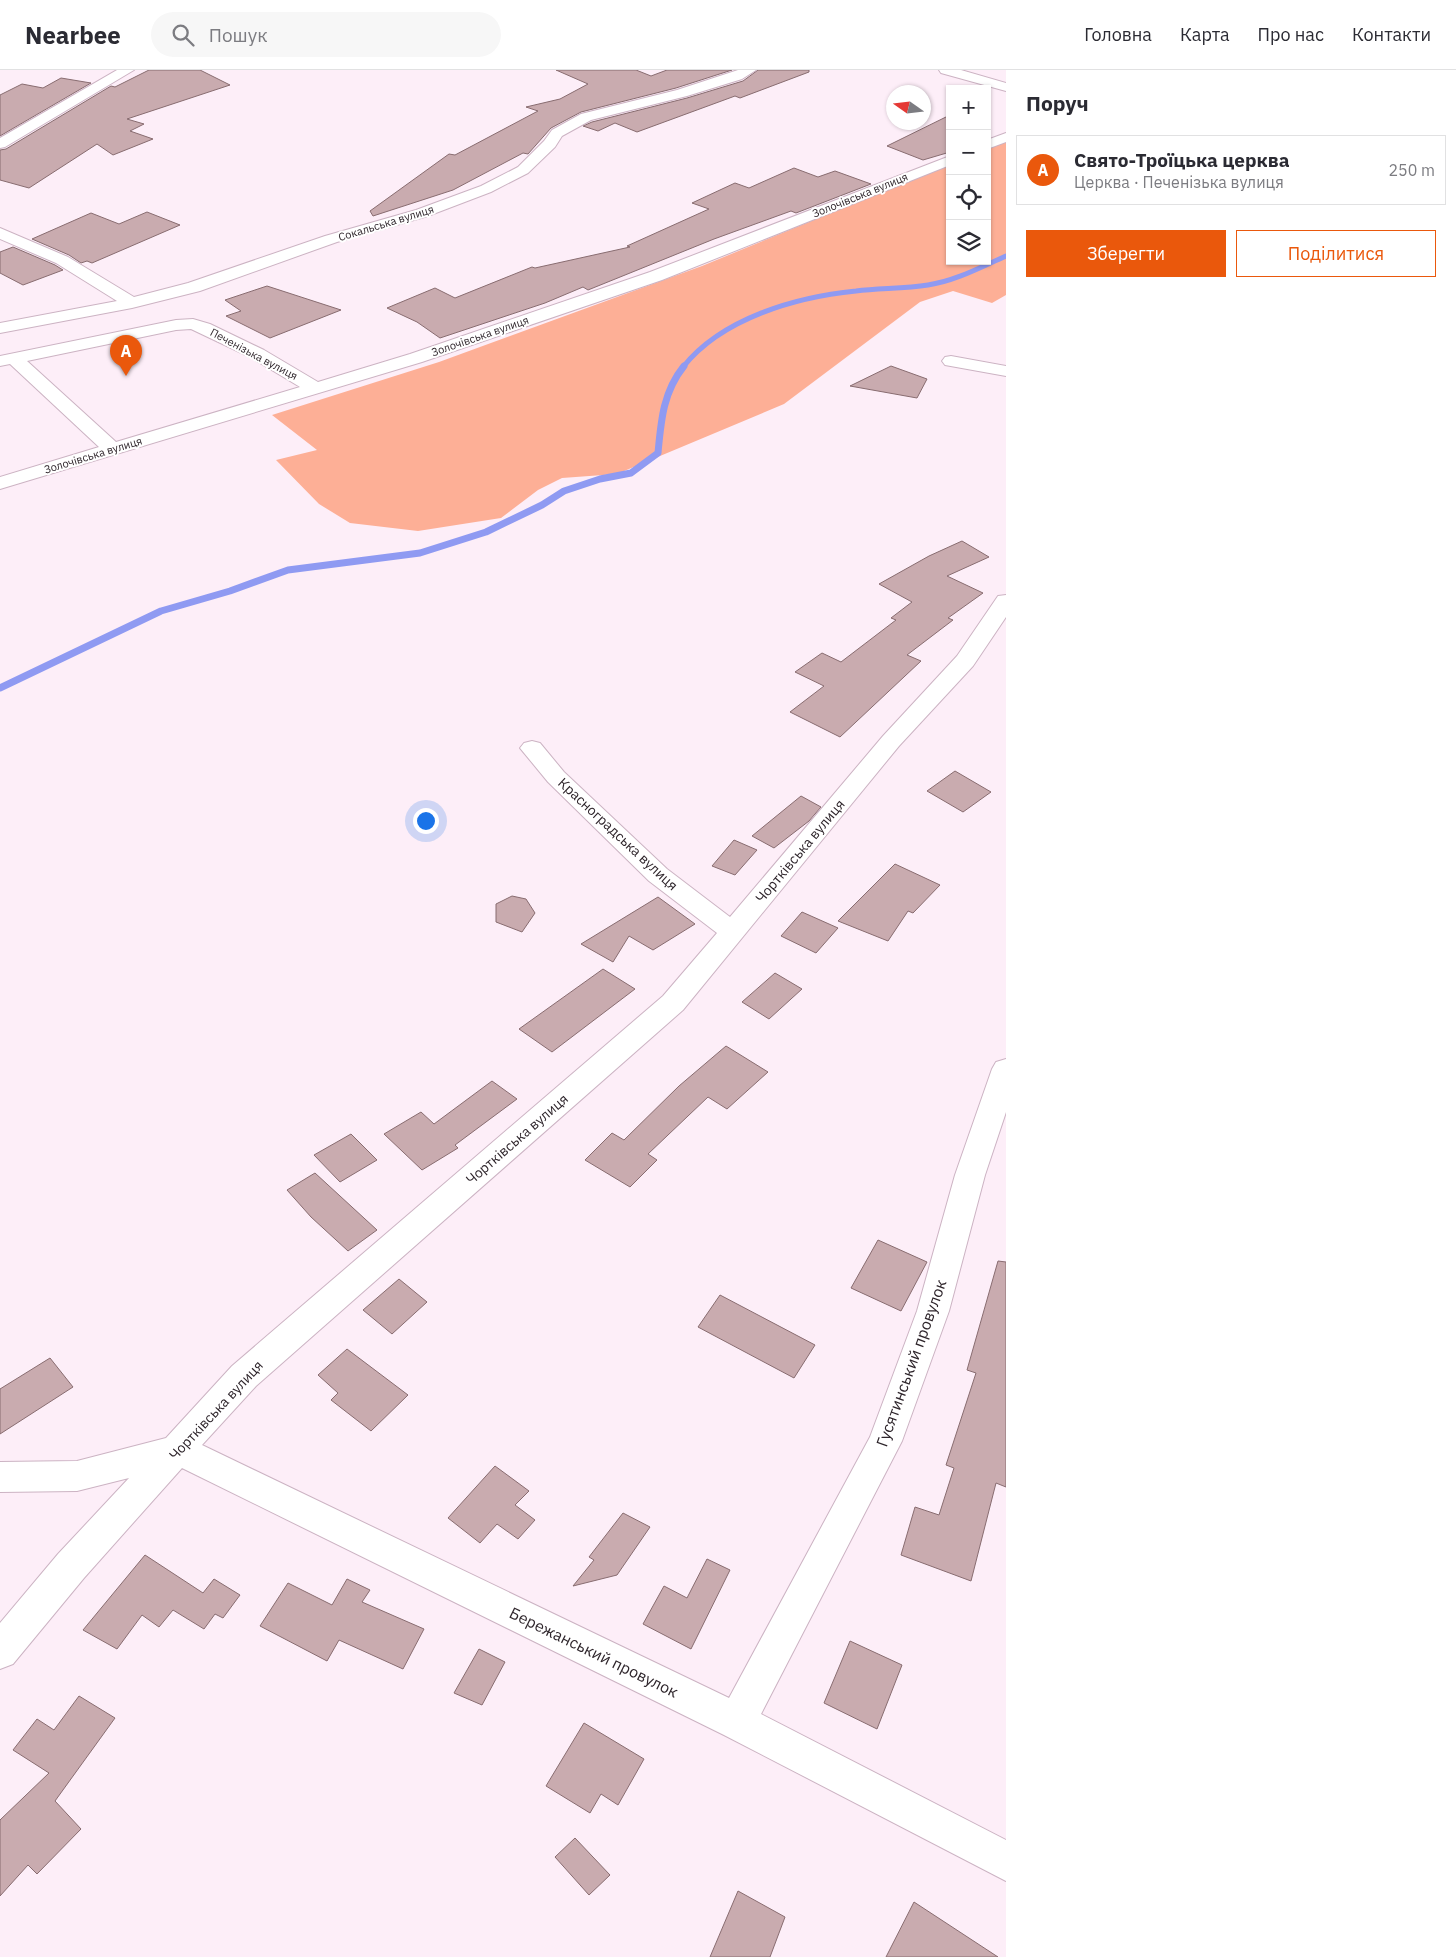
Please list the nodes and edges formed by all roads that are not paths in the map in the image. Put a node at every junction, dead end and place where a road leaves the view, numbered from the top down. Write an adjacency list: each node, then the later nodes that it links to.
1 (127, 70): 6 (street)
2 (749, 70): 10 (street, Сокальська вулиця)
3 (946, 70): 4 (street)
4 (1006, 87)
5 (1006, 138): 7 (street)
6 (0, 144)
7 (991, 144)
8 (946, 162): 15 (street, Золочівська вулиця)
9 (0, 233): 10 (street)
10 (132, 303): 11 (street, Сокальська вулиця)
11 (0, 328)
12 (6, 359): 15 (street, Печенізька вулиця); 16 (street)
13 (951, 361): 14 (street)
14 (1006, 371)
15 (317, 389): 16 (street, Золочівська вулиця)
16 (112, 450): 17 (street, Золочівська вулиця)
17 (0, 483)
18 (1006, 601): 20 (street, Чортківська вулиця)
19 (532, 748): 20 (street, Красноградська вулиця)
20 (733, 932): 22 (street, Чортківська вулиця)
21 (1006, 1069): 25 (street, Гусятинський провулок)
22 (178, 1450): 23 (street); 24 (street, Чортківська вулиця); 25 (street, Бережанський провулок)
23 (0, 1476)
24 (0, 1651)
25 (737, 1722): 26 (street, Бережанський провулок)
26 (1006, 1862)

